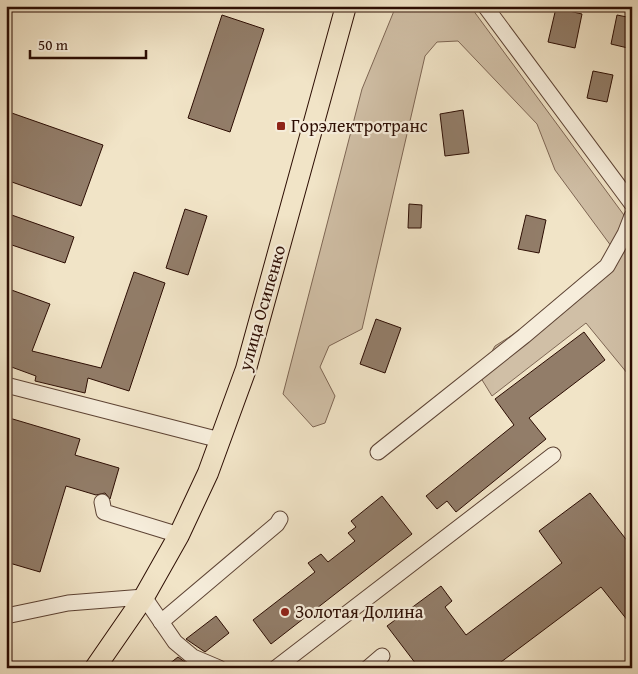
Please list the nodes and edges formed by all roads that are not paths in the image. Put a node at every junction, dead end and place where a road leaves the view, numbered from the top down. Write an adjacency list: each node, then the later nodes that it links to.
1 (346, 6): 6 (main road, улица Осипенко)
2 (485, 6): 3 (street)
3 (632, 204)
4 (632, 216): 7 (street)
5 (6, 385): 6 (street)
6 (220, 440): 11 (main road, улица Осипенко)
7 (378, 452)
8 (553, 455): 18 (street)
9 (102, 502): 11 (street)
10 (280, 519): 14 (street)
11 (179, 535): 12 (main road, улица Осипенко)
12 (144, 597): 13 (street); 14 (street); 16 (main road, улица Осипенко)
13 (6, 616)
14 (161, 622): 17 (street)
15 (382, 656): 19 (street)
16 (95, 668)
17 (219, 668)
18 (276, 668)
19 (368, 668)

